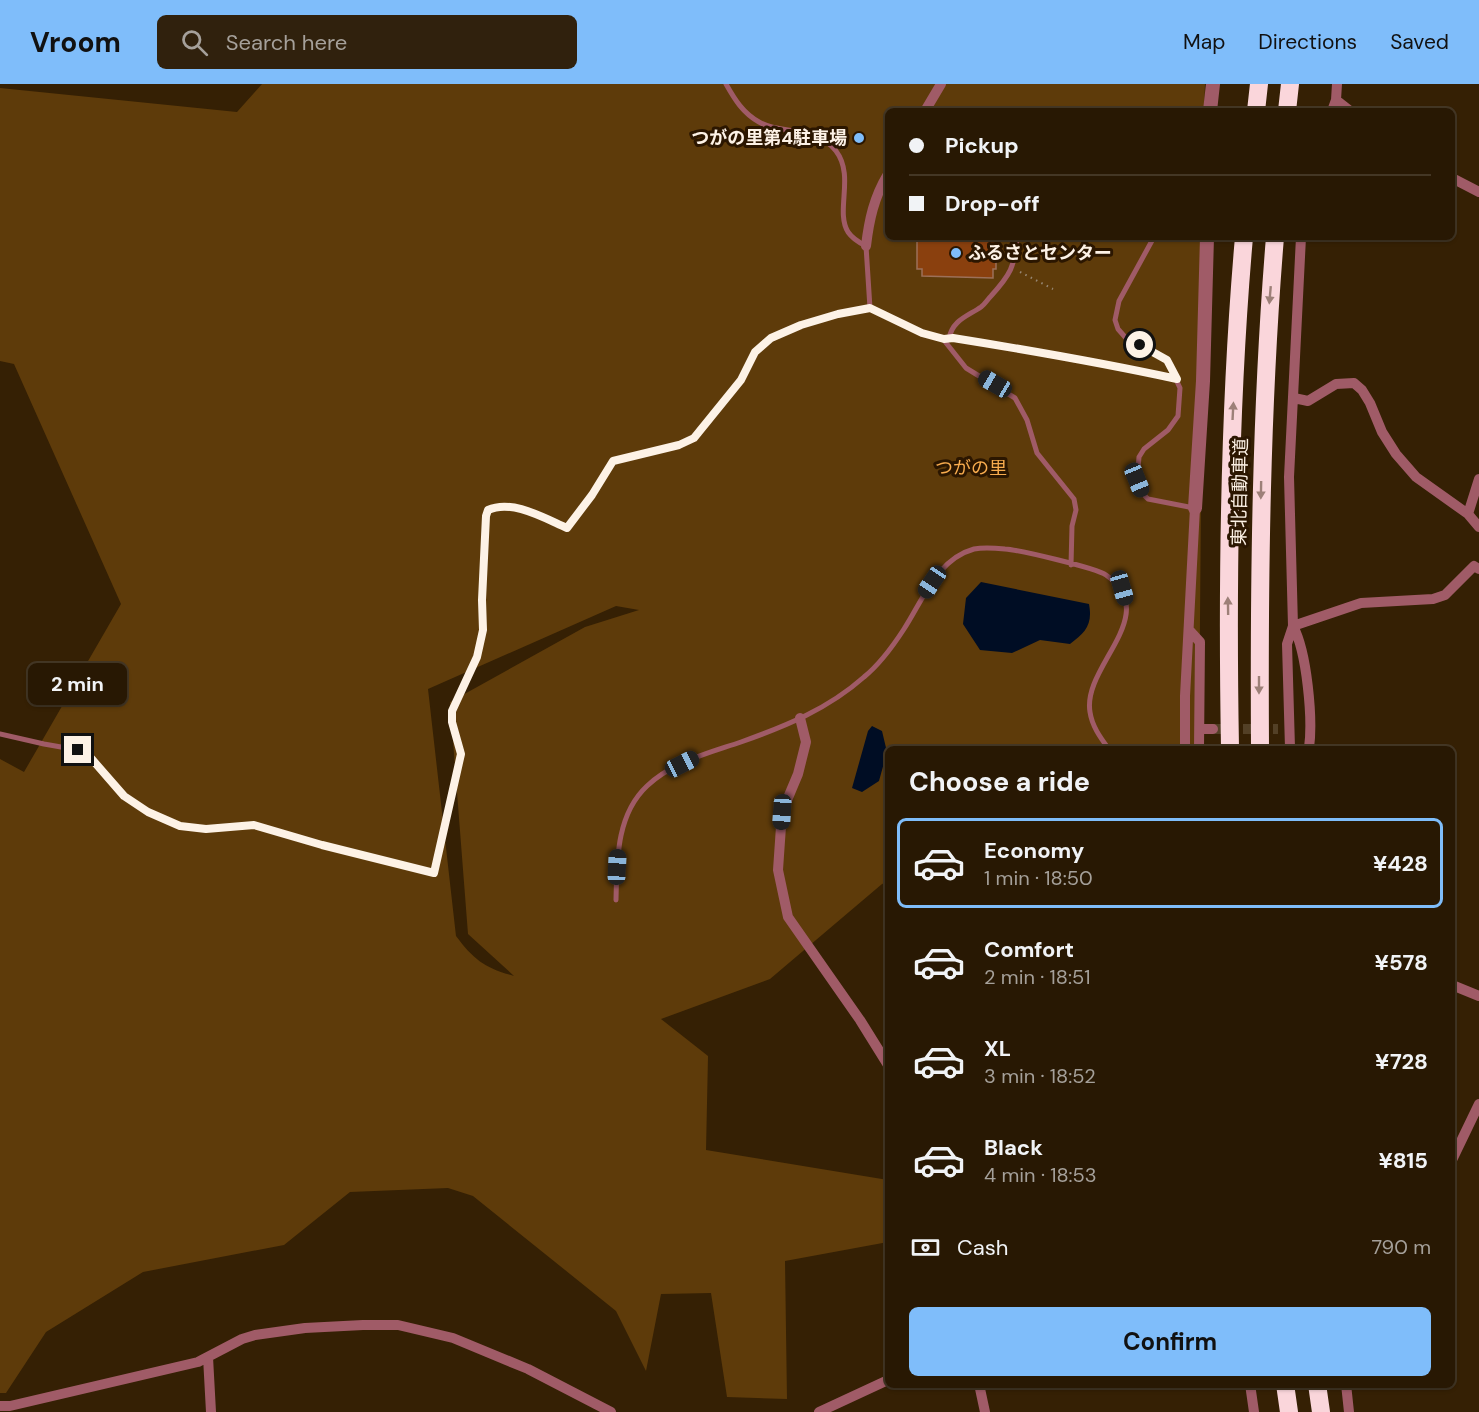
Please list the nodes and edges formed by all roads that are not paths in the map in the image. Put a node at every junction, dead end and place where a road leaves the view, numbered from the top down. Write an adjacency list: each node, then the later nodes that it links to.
1 (726, 84): 23 (lane)
2 (941, 84): 8 (street)
3 (1213, 84): 9 (street)
4 (1259, 84): 10 (highway)
5 (1290, 84): 11 (highway)
6 (1336, 84): 7 (street)
7 (1336, 100): 12 (street); 13 (street)
8 (927, 108)
9 (1210, 108)
10 (1256, 108)
11 (1287, 108)
12 (1333, 108)
13 (1346, 108)
14 (885, 179): 23 (street)
15 (1455, 180): 16 (street)
16 (1479, 192)
17 (1017, 240): 25 (lane)
18 (1152, 240): 26 (lane)
19 (1207, 240): 29 (street)
20 (1244, 240): 45 (highway, 東北自動車道, one-way to 20)
21 (1275, 240): 46 (highway, 東北自動車道, one-way to 46)
22 (1301, 240): 27 (street)
23 (866, 246): 24 (lane)
24 (870, 308): 25 (lane); 41 (lane)
25 (946, 339): 26 (lane); 32 (lane)
26 (1177, 379): 29 (lane)
27 (1294, 398): 30 (street); 34 (street)
28 (1479, 479): 30 (street)
29 (1195, 508): 35 (street)
30 (1468, 514): 31 (street)
31 (1479, 527)
32 (1071, 564): 36 (lane); 42 (lane)
33 (1479, 569): 34 (street)
34 (1293, 626): 40 (street); 48 (street)
35 (1189, 630): 37 (street); 43 (street)
36 (800, 718): 49 (lane); 52 (street)
37 (1200, 729): 38 (street); 44 (street)
38 (1213, 729)
39 (1278, 729): 40 (street)
40 (1291, 729): 47 (street)
41 (0, 734)
42 (1107, 746)
43 (1185, 746)
44 (1199, 746)
45 (1230, 746)
46 (1260, 746)
47 (1290, 746)
48 (1309, 746)
49 (616, 900)
50 (1455, 986): 51 (street)
51 (1479, 996)
52 (885, 1060)
53 (1479, 1104): 54 (street)
54 (1455, 1154)
55 (208, 1357): 62 (street); 63 (street); 64 (street)
56 (885, 1381): 65 (street)
57 (980, 1388): 66 (street)
58 (1251, 1388): 67 (street)
59 (1286, 1388): 68 (highway)
60 (1318, 1388): 69 (highway)
61 (1346, 1388): 70 (street)
62 (0, 1406)
63 (211, 1412)
64 (611, 1412)
65 (819, 1412)
66 (985, 1412)
67 (1254, 1412)
68 (1289, 1412)
69 (1321, 1412)
70 (1349, 1412)

